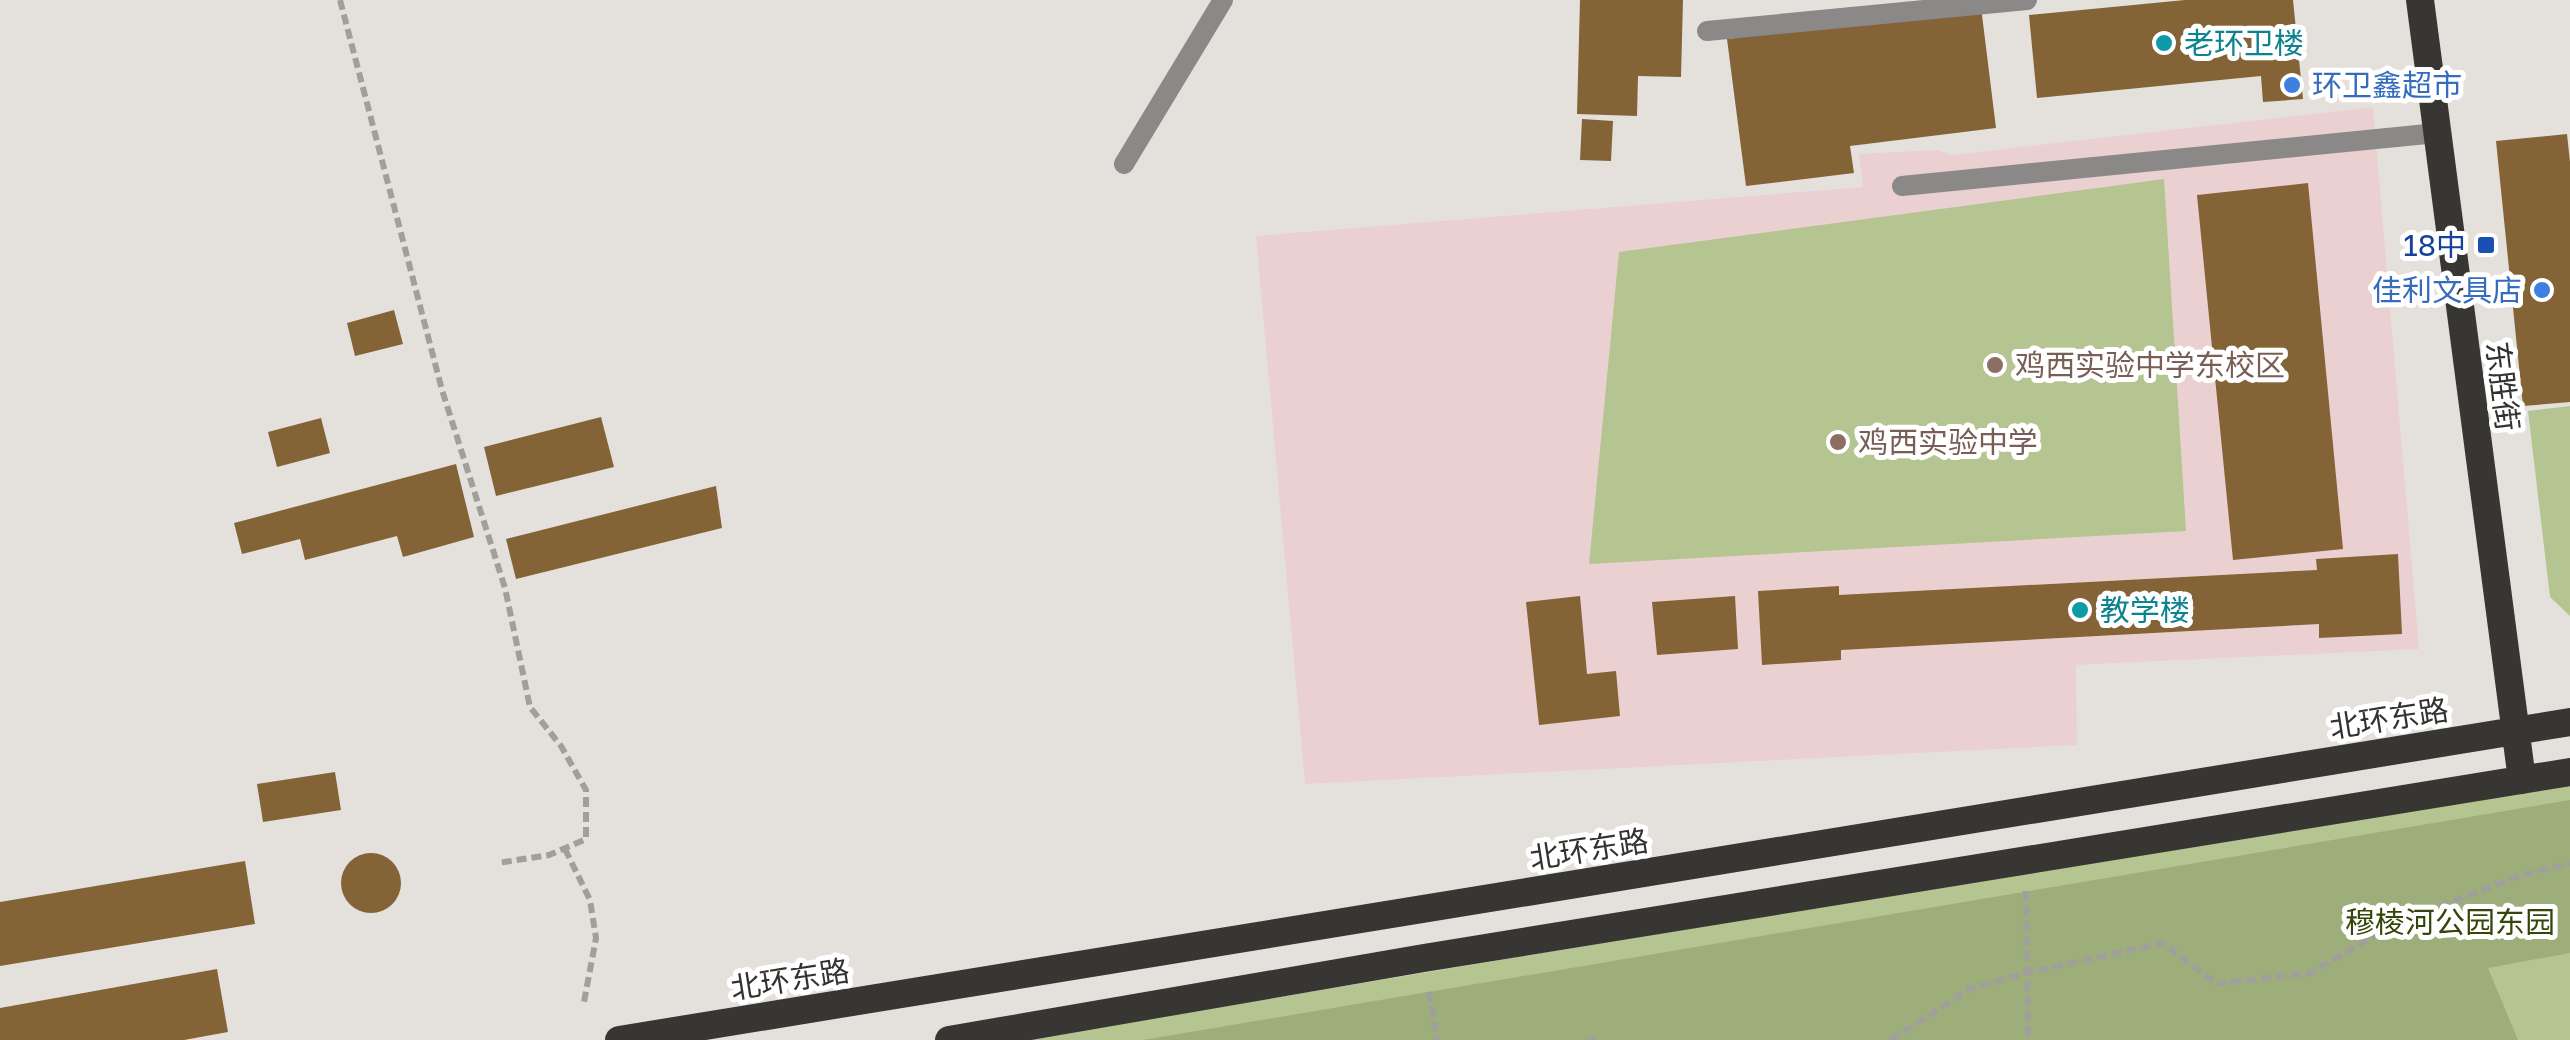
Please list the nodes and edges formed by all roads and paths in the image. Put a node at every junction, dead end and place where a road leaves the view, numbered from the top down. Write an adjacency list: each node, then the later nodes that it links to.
1 (340, 0): 13 (path)
2 (1223, 0): 7 (lane)
3 (2027, 0): 5 (lane)
4 (2420, 0): 6 (highway, 东胜街)
5 (1707, 30)
6 (2438, 133): 8 (lane); 10 (highway, 东胜街)
7 (1124, 164)
8 (1902, 186)
9 (2570, 722): 10 (highway, 北环东路)
10 (2515, 731): 12 (highway, 东胜街); 20 (highway, 北环东路)
11 (2570, 772): 12 (highway)
12 (2522, 780): 14 (highway)
13 (565, 848): 15 (path); 19 (path)
14 (2026, 860): 17 (highway); 18 (path)
15 (498, 863)
16 (2570, 863): 18 (path)
17 (1424, 958): 21 (highway); 22 (path)
18 (2026, 974): 25 (path); 26 (path)
19 (584, 1002)
20 (619, 1040)
21 (949, 1040)
22 (1436, 1040)
23 (1586, 1040): 24 (path)
24 (1595, 1040)
25 (1891, 1040)
26 (2028, 1040)

